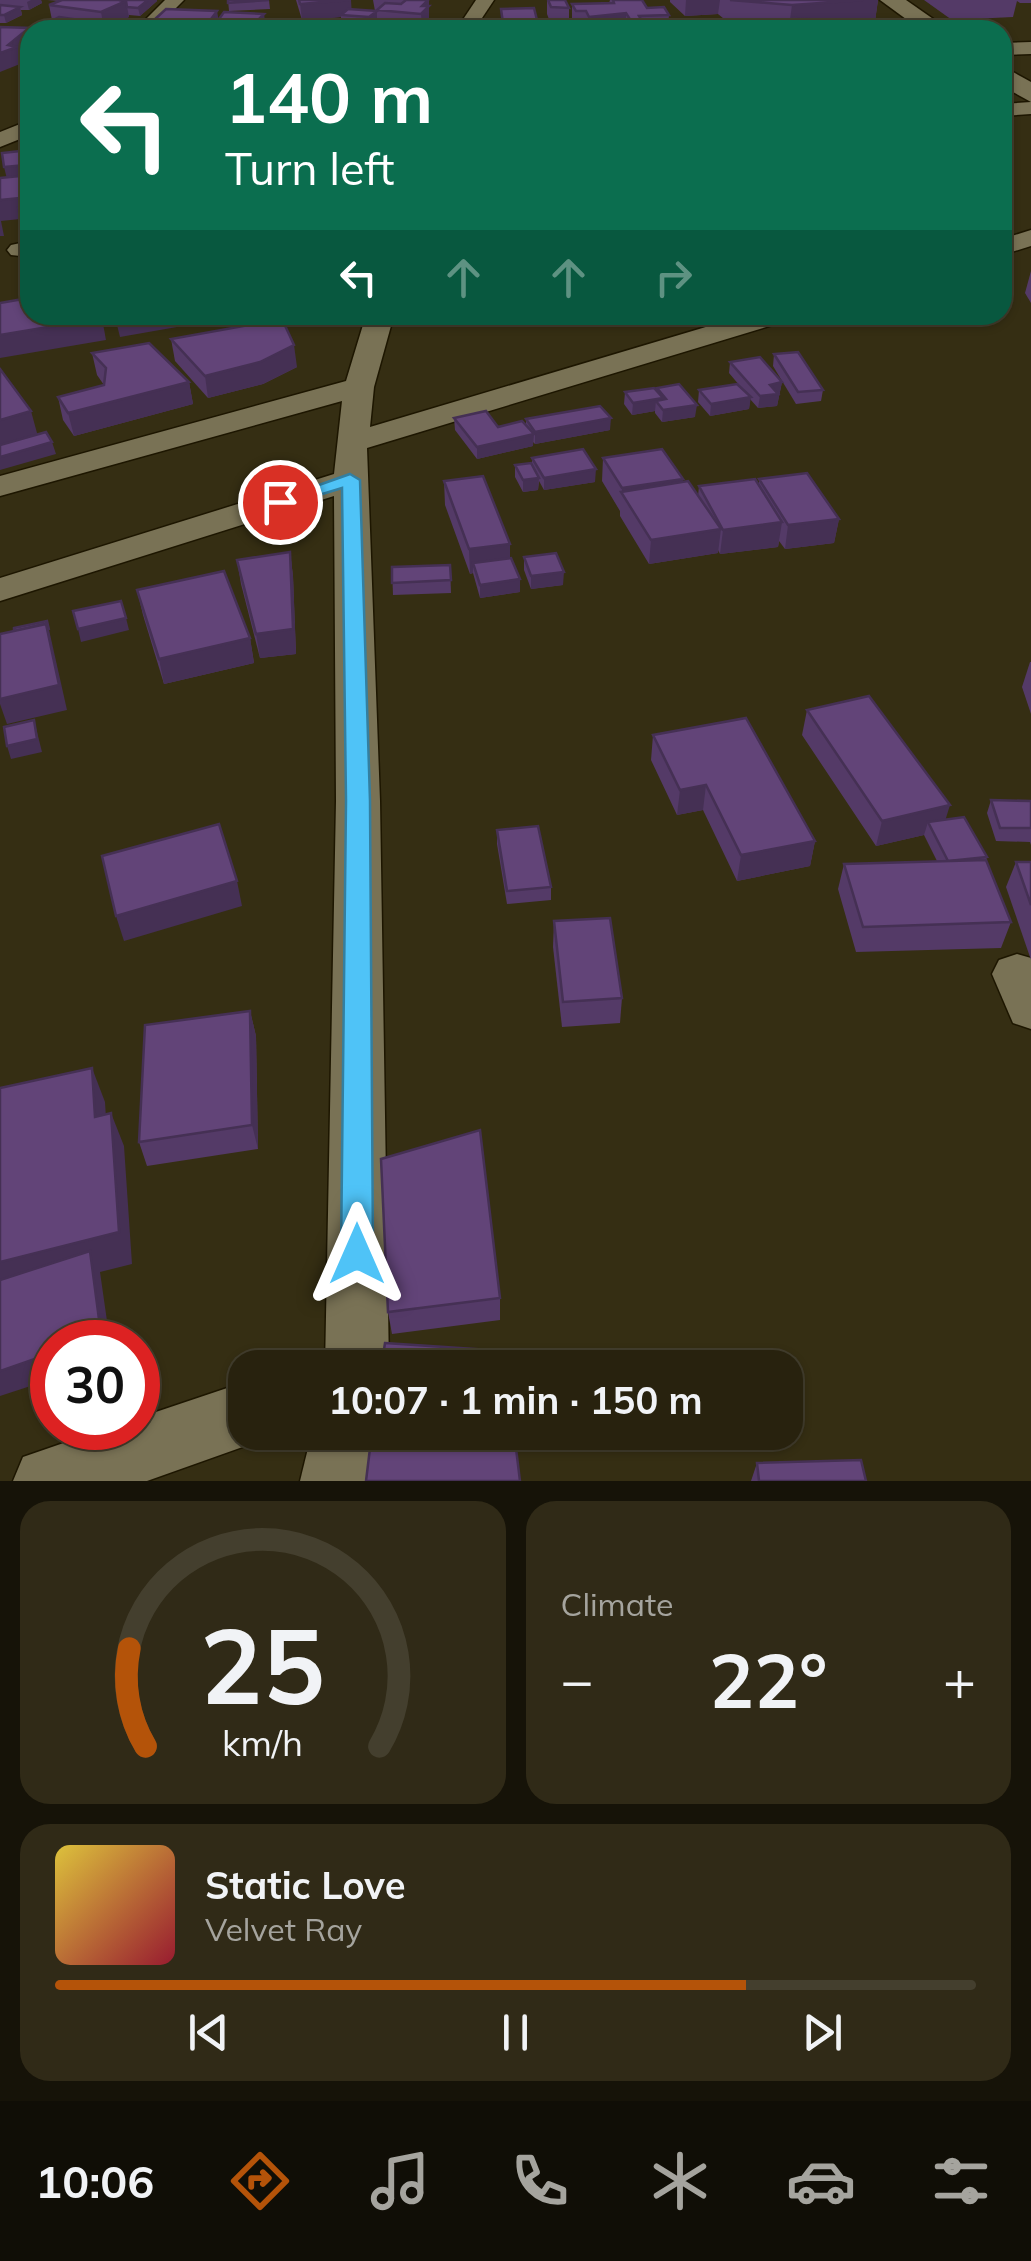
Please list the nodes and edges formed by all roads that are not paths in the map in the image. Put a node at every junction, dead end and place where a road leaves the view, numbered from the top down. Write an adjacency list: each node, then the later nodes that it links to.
1 (891, 0): 4 (main road)
2 (169, 18): 3 (street)
3 (195, 20)
4 (922, 20)
5 (377, 325): 7 (street)
6 (747, 325): 8 (street)
7 (359, 387): 8 (street); 9 (street)
8 (352, 461): 10 (street); 11 (street)
9 (0, 486)
10 (0, 590)
11 (357, 1350)
12 (228, 1421): 14 (street)
13 (340, 1450): 15 (street)
14 (47, 1481)
15 (334, 1481)

